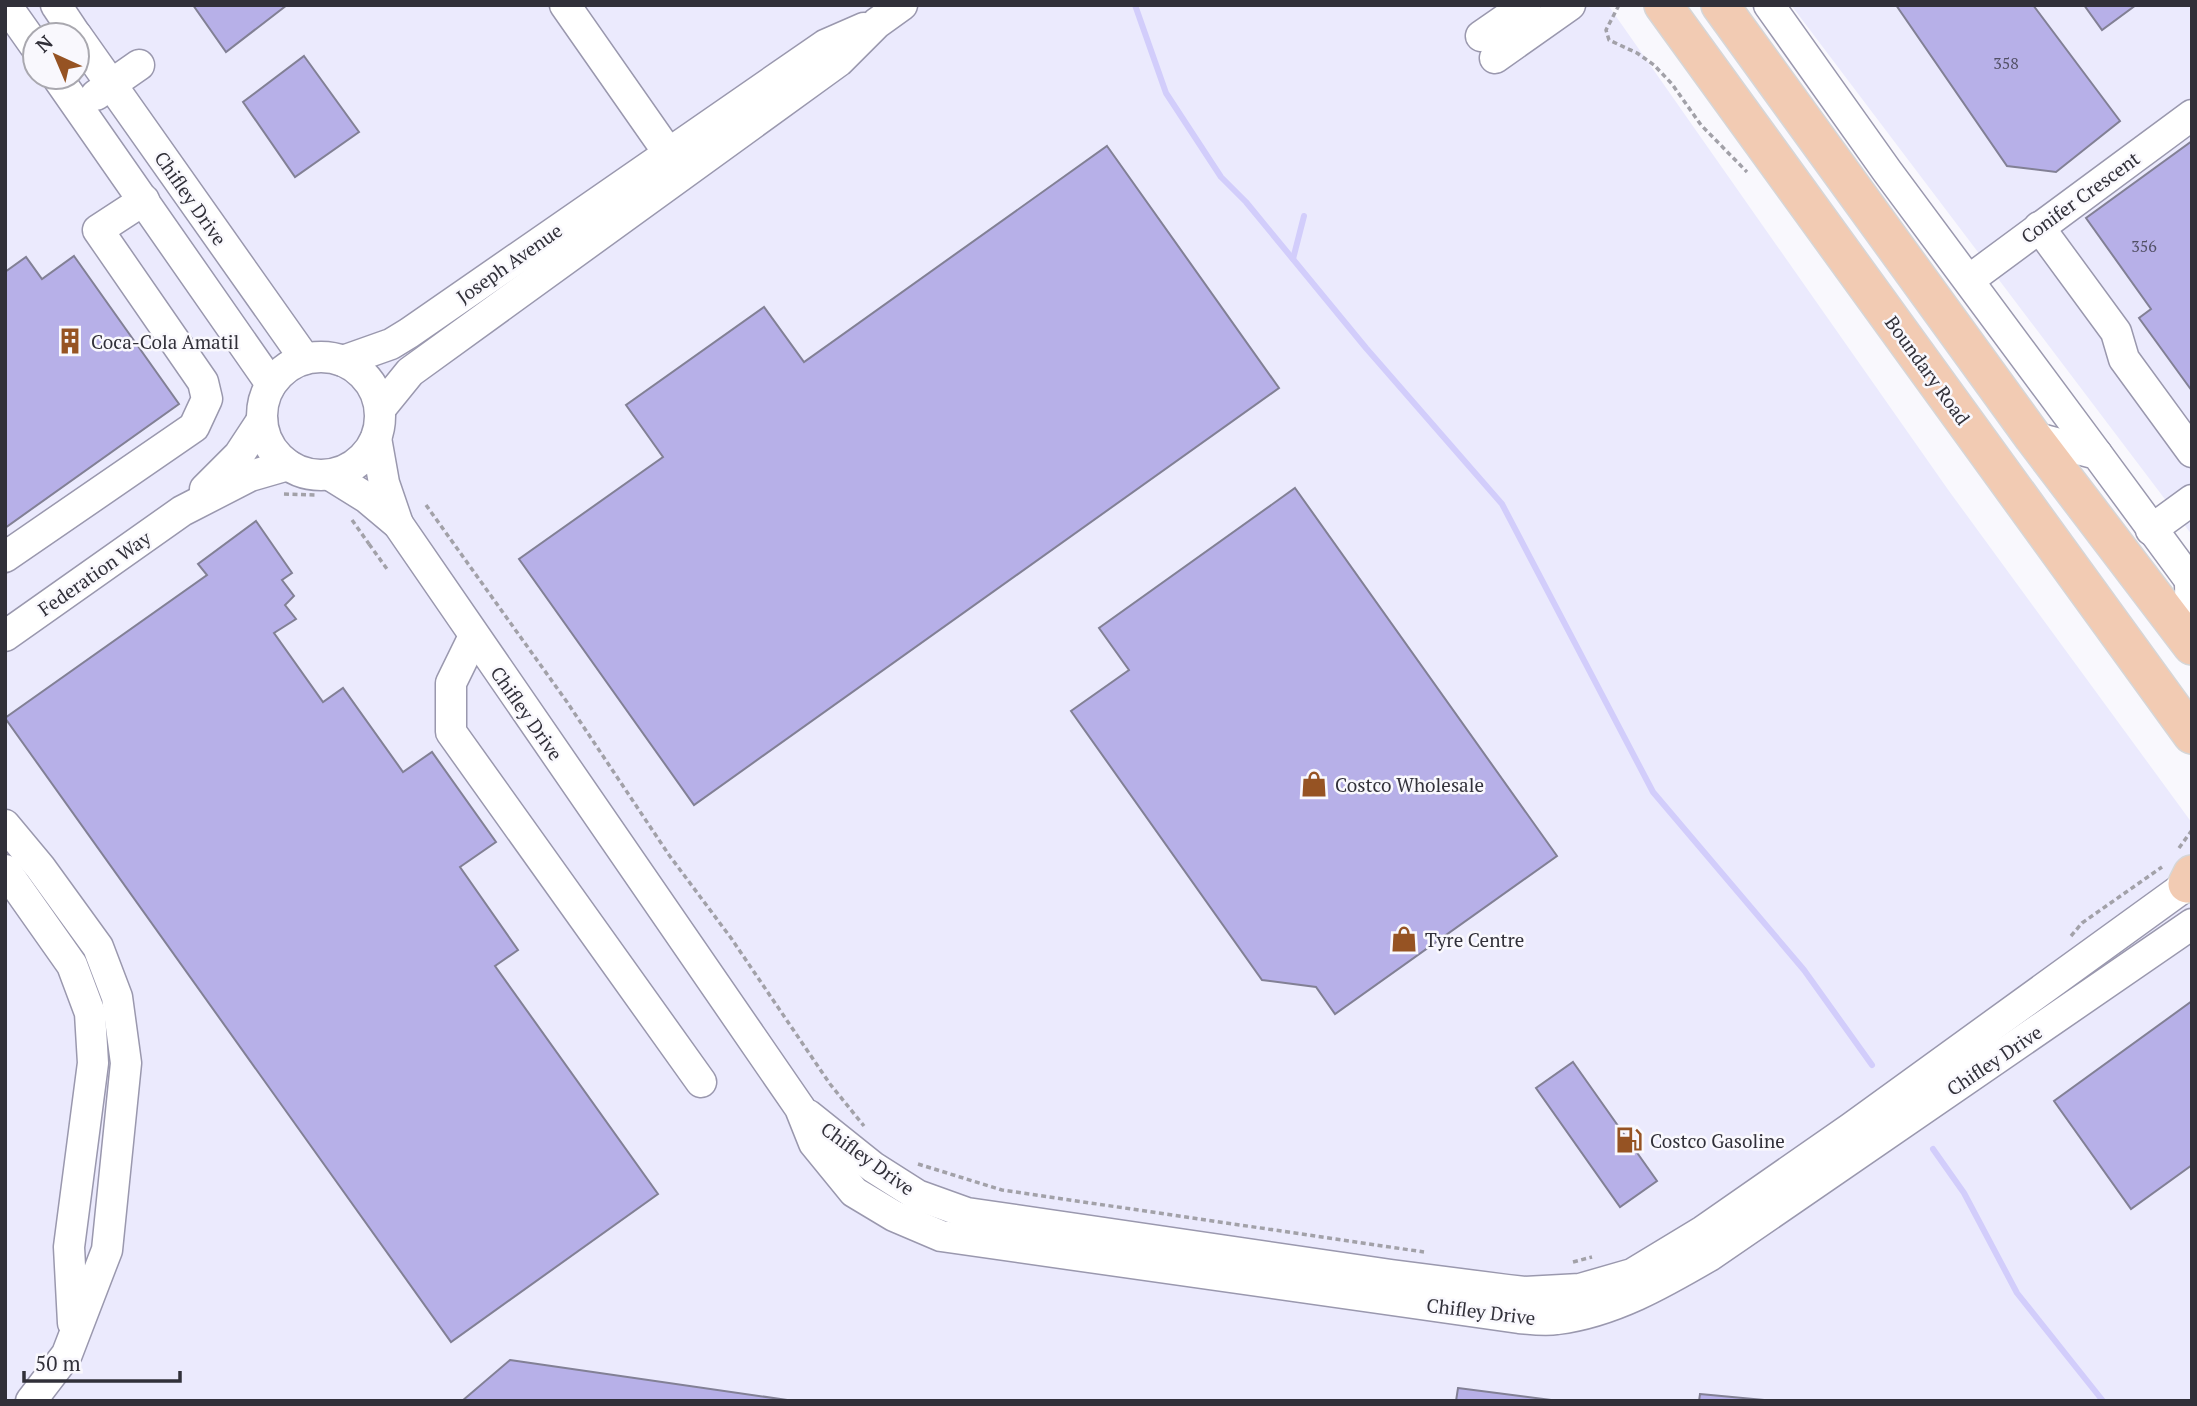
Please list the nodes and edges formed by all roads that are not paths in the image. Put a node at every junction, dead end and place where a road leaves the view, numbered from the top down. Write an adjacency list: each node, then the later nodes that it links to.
1 (6, 5): 11 (street)
2 (55, 5): 10 (street, Chifley Drive)
3 (565, 5): 18 (street)
4 (902, 5): 18 (street, Joseph Avenue)
5 (1526, 5): 6 (street)
6 (1570, 5)
7 (1663, 5): 41 (main road, Boundary Road)
8 (1720, 5): 27 (main road)
9 (1769, 5): 21 (street)
10 (67, 21)
11 (21, 26)
12 (91, 56): 14 (street, Chifley Drive)
13 (139, 65): 14 (street)
14 (111, 85): 16 (street); 22 (street, Chifley Drive)
15 (67, 91): 16 (street, Chifley Drive)
16 (78, 106): 19 (street, Chifley Drive)
17 (2192, 115): 20 (street, Conifer Crescent)
18 (676, 163): 23 (street, Joseph Avenue); 26 (street, Joseph Avenue)
19 (144, 200): 24 (street, Chifley Drive); 36 (street)
20 (2039, 226): 21 (street, Conifer Crescent); 28 (street)
21 (1969, 281): 29 (street)
22 (305, 359): 23 (street); 24 (street)
23 (343, 361): 26 (street)
24 (271, 384): 25 (street)
25 (262, 420): 30 (street); 33 (street, Federation Way)
26 (378, 424): 31 (street); 34 (street, Chifley Drive)
27 (2033, 437): 29 (street); 40 (main road)
28 (2192, 452)
29 (2097, 454): 35 (street)
30 (288, 465): 31 (street); 33 (street, Federation Way)
31 (326, 486): 34 (street, Chifley Drive)
32 (2192, 500): 35 (street)
33 (182, 511): 39 (street, Federation Way)
34 (398, 524): 38 (street, Chifley Drive)
35 (2151, 530): 37 (street)
36 (5, 557)
37 (2191, 582): 40 (street)
38 (474, 635): 46 (street); 47 (street, Chifley Drive)
39 (5, 636)
40 (2192, 646)
41 (2192, 735)
42 (5, 825): 48 (street)
43 (5, 870): 48 (street)
44 (2182, 872): 47 (street, Chifley Drive)
45 (2192, 924): 47 (street, Chifley Drive)
46 (701, 1082)
47 (800, 1108)
48 (73, 1334): 49 (street)
49 (31, 1401)

